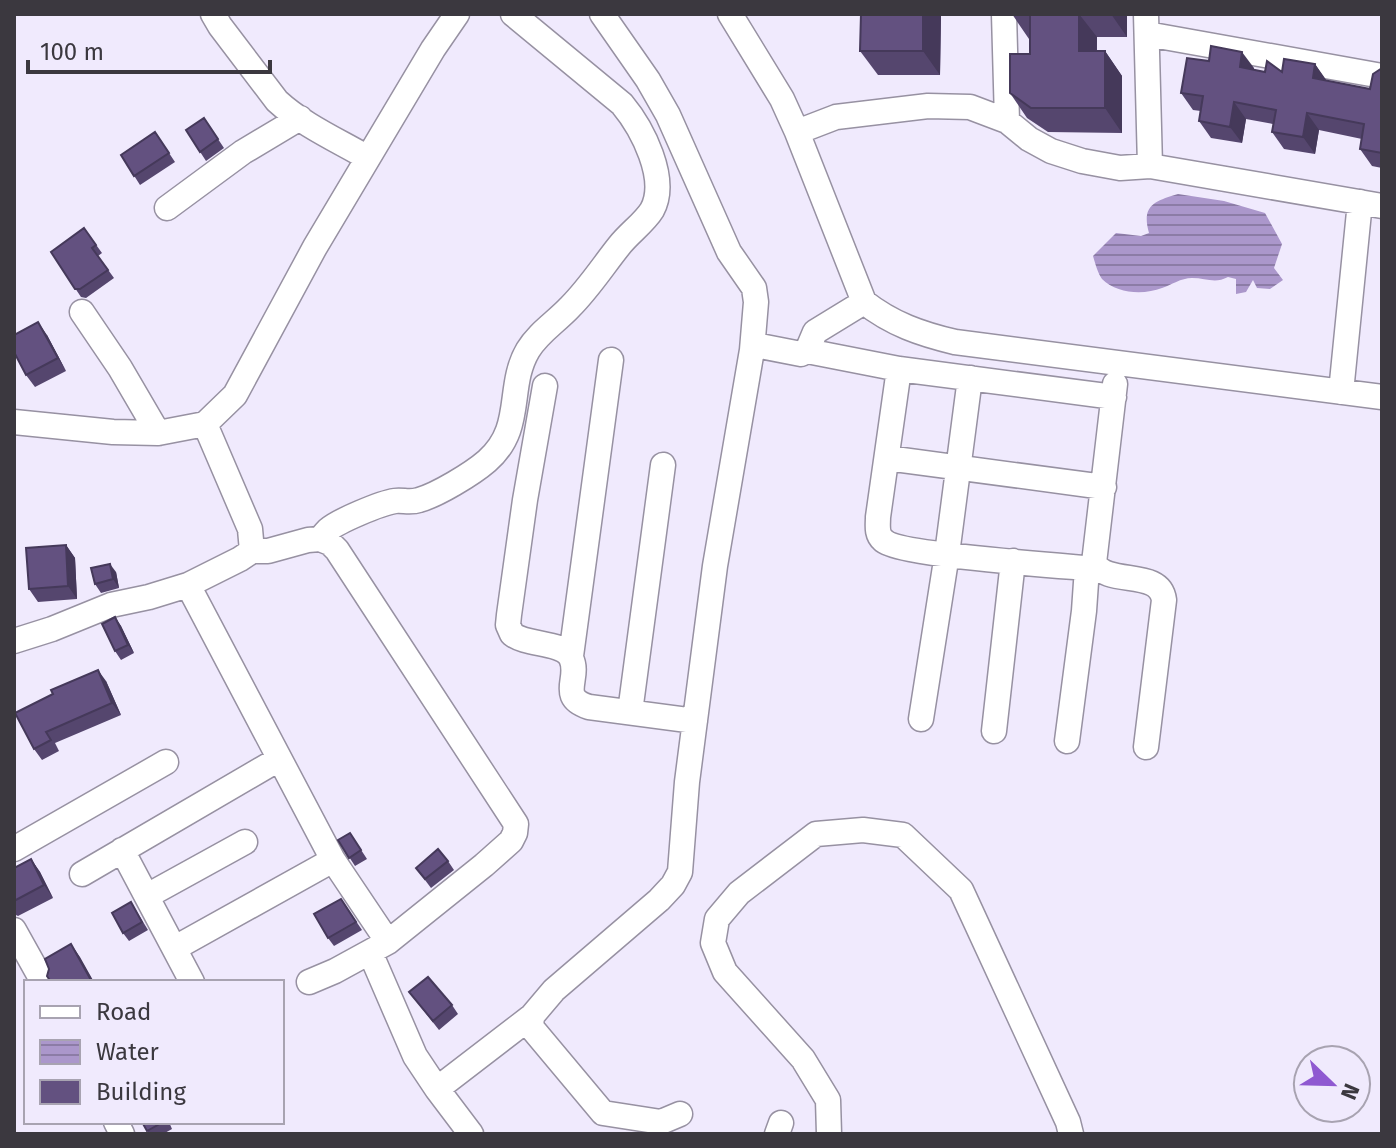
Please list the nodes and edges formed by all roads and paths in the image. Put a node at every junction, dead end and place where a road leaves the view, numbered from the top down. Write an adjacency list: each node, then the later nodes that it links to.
1 (213, 14): 9 (street)
2 (513, 14): 35 (street)
3 (602, 14): 18 (street)
4 (730, 14): 11 (street)
5 (1004, 14): 10 (street)
6 (453, 15): 12 (street)
7 (1146, 24): 8 (street); 13 (street)
8 (1382, 76)
9 (300, 118): 12 (street); 15 (street)
10 (1007, 121): 11 (street); 13 (street)
11 (797, 132): 16 (street)
12 (368, 158): 29 (street)
13 (1150, 166): 14 (street)
14 (1371, 204): 25 (street)
15 (167, 208)
16 (864, 302): 19 (street); 21 (street)
17 (82, 312): 30 (street)
18 (752, 350): 19 (street); 45 (street)
19 (807, 351): 22 (street)
20 (611, 360): 42 (street)
21 (1117, 362): 25 (street); 26 (street)
22 (899, 369): 23 (street); 31 (street)
23 (970, 378): 26 (street); 33 (street)
24 (545, 386): 42 (street)
25 (1341, 392): 27 (street)
26 (1114, 397): 34 (street)
27 (1382, 397)
28 (14, 422): 30 (street)
29 (205, 424): 30 (street); 36 (street)
30 (158, 433)
31 (887, 458): 33 (street); 37 (street)
32 (663, 465): 43 (street)
33 (958, 468): 34 (street); 37 (street)
34 (1104, 487): 39 (street)
35 (320, 539): 36 (street); 58 (street)
36 (252, 551): 40 (street)
37 (947, 554): 38 (street); 44 (street)
38 (1013, 561): 39 (street); 46 (street)
39 (1092, 568): 47 (street); 48 (street)
40 (188, 585): 41 (street); 49 (street)
41 (14, 641)
42 (571, 656): 43 (street)
43 (630, 712): 45 (street)
44 (921, 719)
45 (695, 721): 63 (street)
46 (994, 731)
47 (1067, 741)
48 (1146, 747)
49 (279, 759): 53 (street); 54 (street)
50 (166, 762): 52 (street)
51 (245, 842): 56 (street)
52 (14, 849)
53 (122, 850): 55 (street); 56 (street)
54 (333, 860): 58 (street); 59 (street)
55 (82, 874)
56 (147, 896): 59 (street)
57 (15, 935): 60 (street)
58 (379, 947): 62 (street); 64 (street)
59 (175, 948): 61 (street)
60 (42, 980)
61 (191, 980)
62 (309, 982)
63 (532, 1016): 64 (street); 65 (street)
64 (437, 1089): 66 (street)
65 (680, 1114)
66 (471, 1134)
67 (829, 1134): 68 (street)
68 (1071, 1134)

